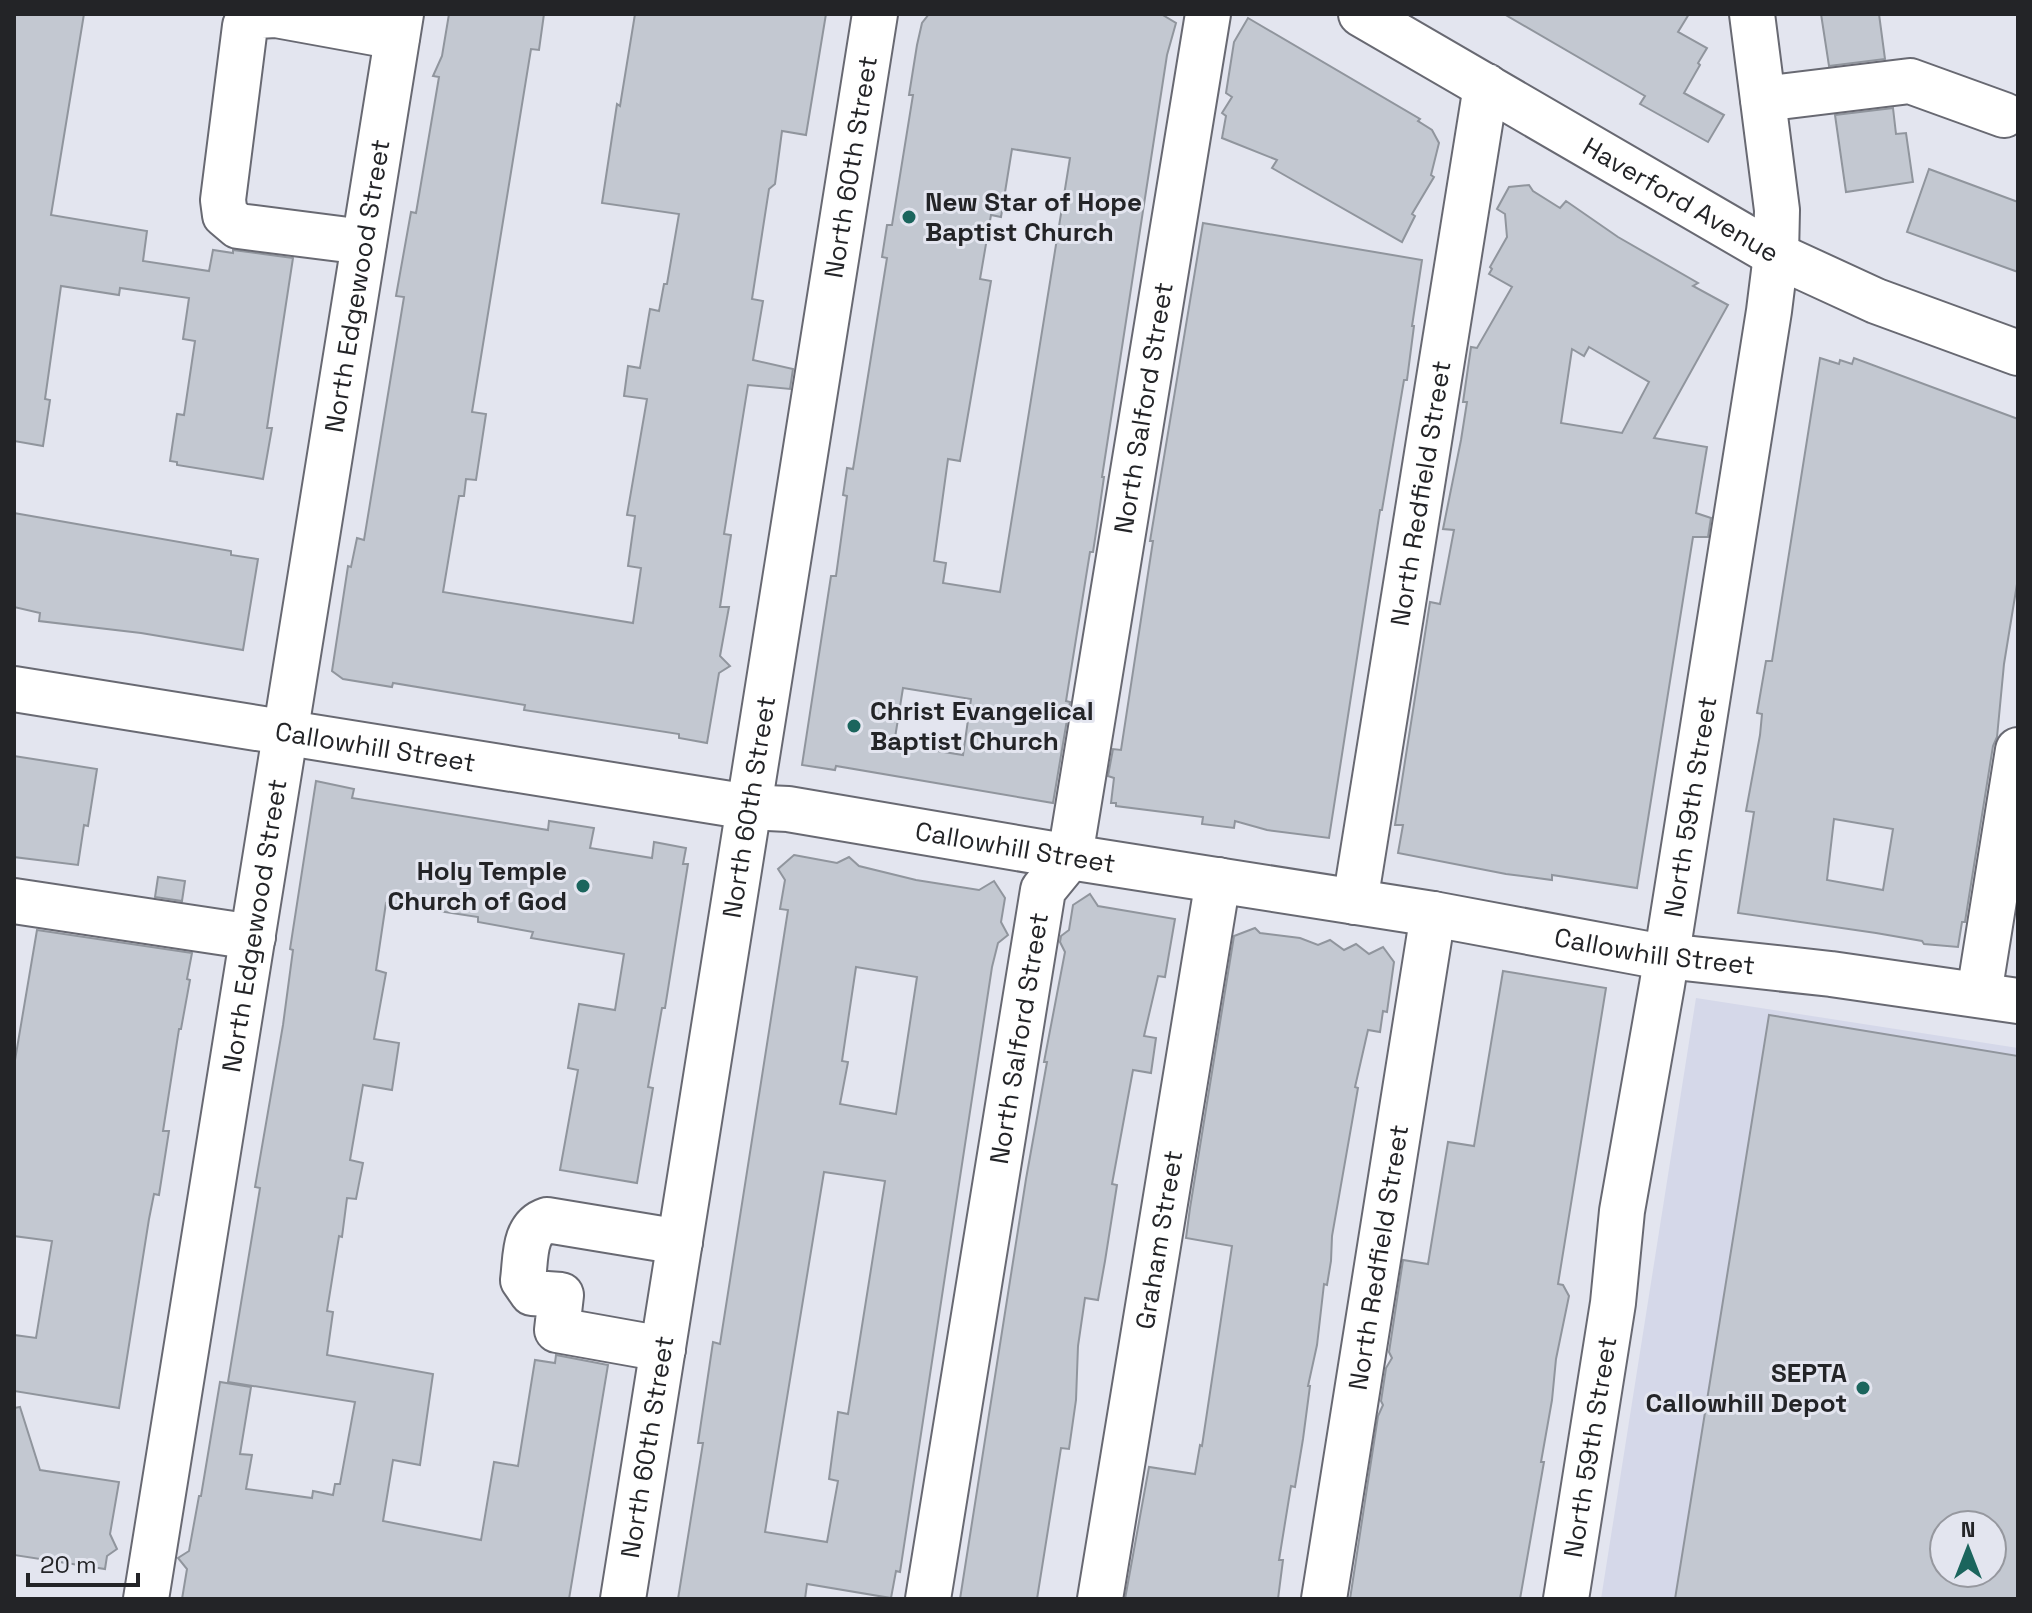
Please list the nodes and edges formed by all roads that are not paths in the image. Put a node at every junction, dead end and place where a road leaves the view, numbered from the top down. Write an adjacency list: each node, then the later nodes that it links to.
1 (875, 14): 15 (street, North 60th Street)
2 (1208, 14): 16 (street, North Salford Street)
3 (1361, 14): 6 (street, Haverford Avenue)
4 (1752, 14): 7 (street, North 59th Street)
5 (399, 26): 9 (street, North Edgewood Street); 9 (street)
6 (1486, 86): 10 (street, Haverford Avenue); 19 (street, North Redfield Street)
7 (1763, 99): 8 (street); 10 (street, North 59th Street)
8 (2004, 115)
9 (364, 242): 13 (street, North Edgewood Street)
10 (1776, 255): 11 (street, Haverford Avenue); 22 (street, North 59th Street)
11 (2018, 353)
12 (14, 689): 13 (street, Callowhill Street)
13 (286, 733): 15 (street, Callowhill Street); 21 (street, North Edgewood Street)
14 (2018, 750): 23 (street)
15 (749, 807): 16 (street, Callowhill Street); 24 (street, North 60th Street)
16 (1070, 857): 17 (street, Callowhill Street); 28 (street, North Salford Street)
17 (1218, 880): 19 (street, Callowhill Street); 29 (street, Graham Street)
18 (14, 901): 21 (street)
19 (1355, 902): 20 (street, Callowhill Street)
20 (1433, 914): 22 (street, Callowhill Street); 30 (street, North Redfield Street)
21 (253, 937): 26 (street, North Edgewood Street)
22 (1666, 955): 23 (street, Callowhill Street); 31 (street, North 59th Street)
23 (1998, 998)
24 (680, 1242): 25 (street, North 60th Street); 25 (street)
25 (663, 1349): 27 (street, North 60th Street)
26 (146, 1599)
27 (623, 1599)
28 (928, 1599)
29 (1100, 1599)
30 (1324, 1599)
31 (1566, 1599)

